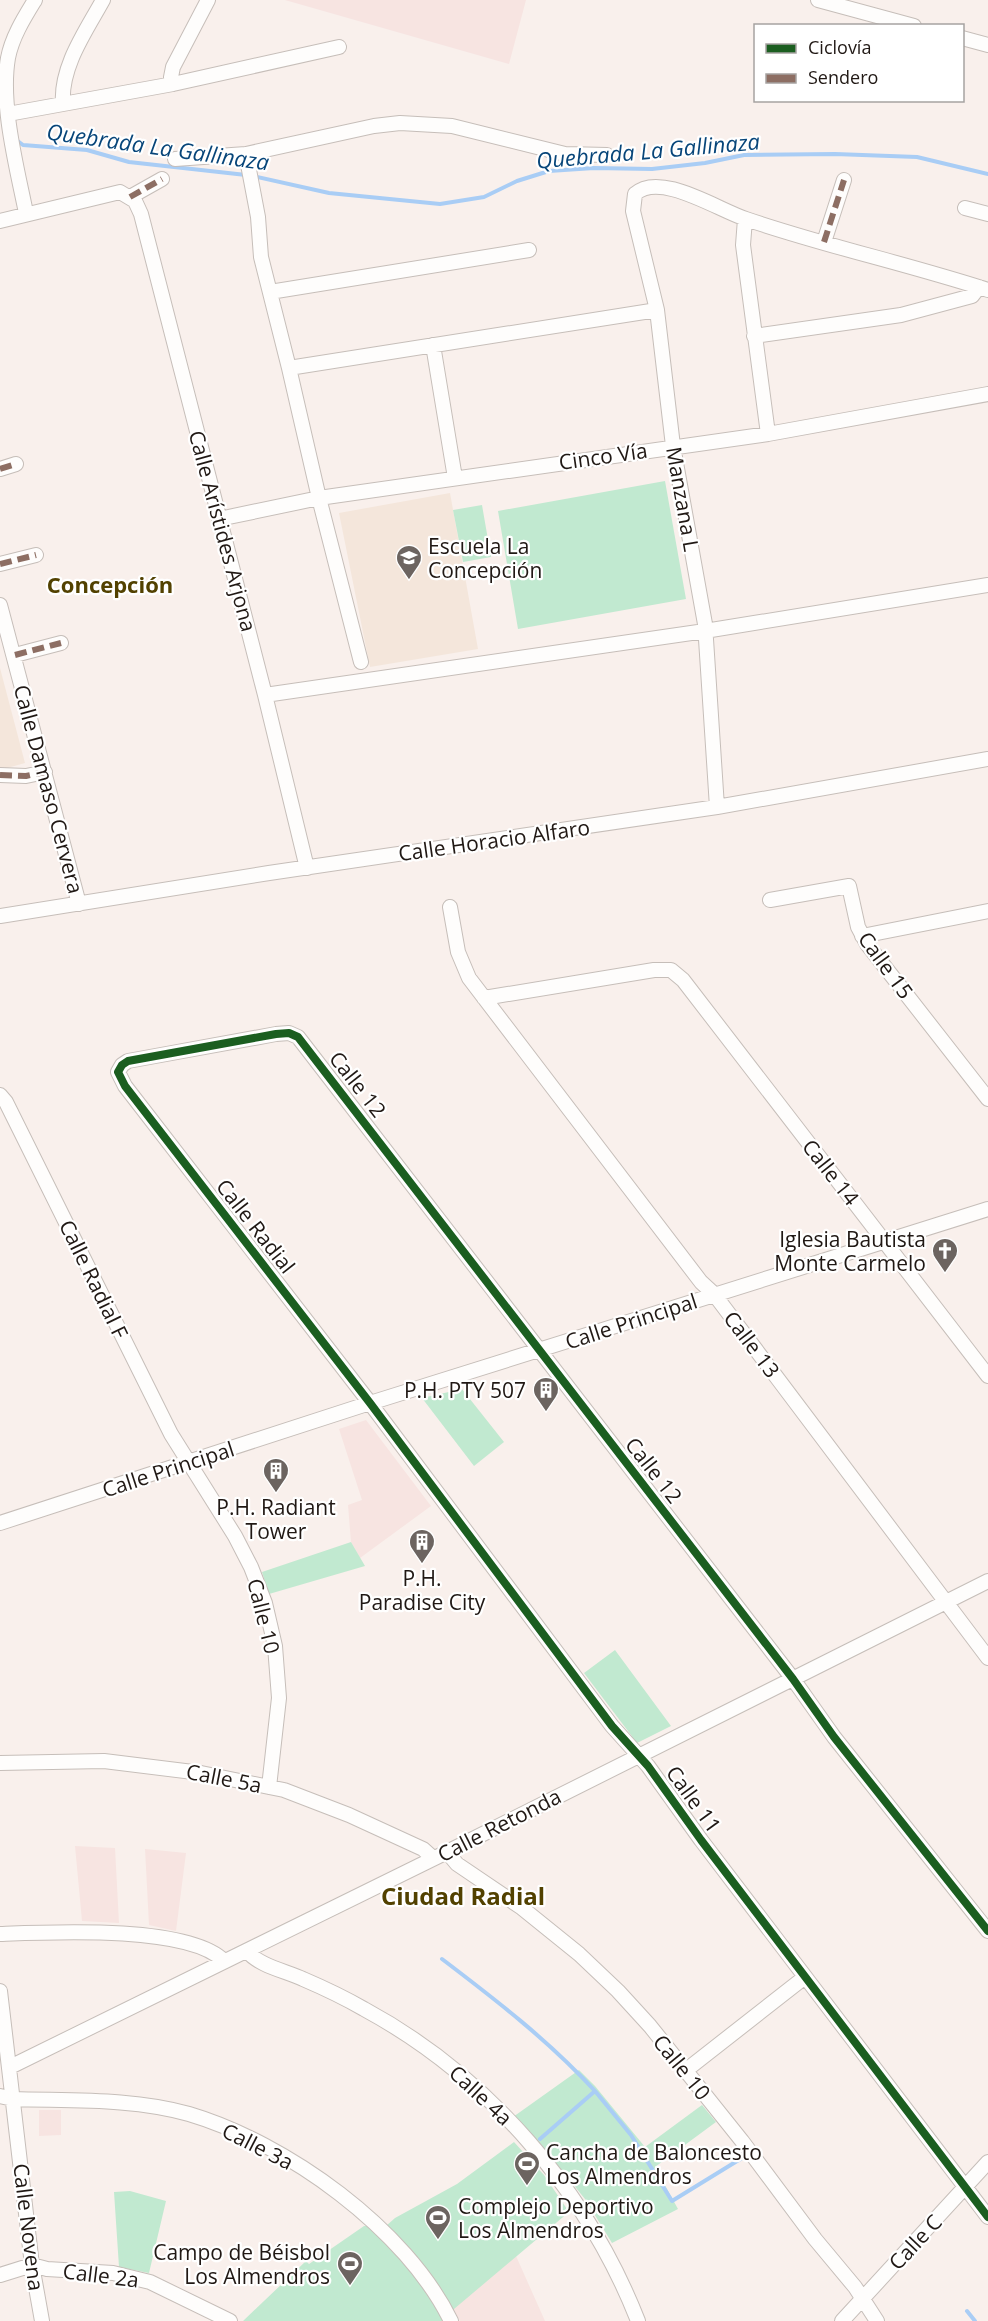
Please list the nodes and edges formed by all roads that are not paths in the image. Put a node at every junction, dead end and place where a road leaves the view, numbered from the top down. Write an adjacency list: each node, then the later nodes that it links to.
1 (34, 0): 11 (street)
2 (103, 0): 10 (street)
3 (208, 0): 9 (street)
4 (818, 0): 5 (street)
5 (907, 24)
6 (964, 38): 7 (street)
7 (988, 45)
8 (339, 47): 9 (street)
9 (173, 84): 10 (street)
10 (63, 104): 11 (street)
11 (8, 117): 19 (street)
12 (608, 155): 14 (street)
13 (175, 159): 14 (street)
14 (247, 159): 26 (street)
15 (162, 179): 17 (street)
16 (844, 180): 23 (street)
17 (130, 197): 19 (street); 38 (street, Calle Arístides Arjona)
18 (965, 208): 20 (street)
19 (26, 213): 22 (street)
20 (988, 214)
21 (744, 219): 23 (street); 27 (street, Manzana L); 28 (street)
22 (0, 221)
23 (824, 242): 25 (street)
24 (529, 250): 26 (street)
25 (984, 289): 28 (street)
26 (270, 292): 30 (street)
27 (657, 310): 29 (street); 33 (street, Manzana L)
28 (754, 336): 32 (street)
29 (433, 345): 30 (street); 36 (street)
30 (289, 368): 37 (street)
31 (988, 394): 32 (street, Cinco Vía)
32 (768, 434): 33 (street, Cinco Vía)
33 (673, 446): 36 (street, Cinco Vía); 43 (street, Manzana L)
34 (16, 464): 35 (street)
35 (0, 469)
36 (454, 478): 37 (street, Cinco Vía)
37 (318, 498): 38 (street, Cinco Vía); 46 (street)
38 (219, 519): 47 (street, Calle Arístides Arjona)
39 (36, 555): 40 (street)
40 (0, 564)
41 (988, 585): 43 (street)
42 (0, 605): 45 (street, Calle Damaso Cervera)
43 (704, 622): 47 (street); 51 (street, Manzana L)
44 (61, 643): 45 (street)
45 (15, 655): 49 (street, Calle Damaso Cervera)
46 (361, 662)
47 (266, 695): 52 (street, Calle Arístides Arjona)
48 (988, 759): 51 (street, Calle Horacio Alfaro)
49 (45, 772): 50 (street); 54 (street, Calle Damaso Cervera)
50 (0, 775)
51 (717, 807): 52 (street, Calle Horacio Alfaro)
52 (307, 868): 54 (street, Calle Horacio Alfaro)
53 (770, 900): 58 (street, Calle 15)
54 (79, 904): 57 (street, Calle Horacio Alfaro)
55 (450, 907): 59 (street, Calle 13)
56 (988, 911): 58 (street)
57 (0, 916)
58 (862, 936): 62 (street, Calle 15)
59 (484, 998): 64 (street, Calle 14); 65 (street, Calle 13)
60 (289, 1034): 66 (street, Calle 12); 68 (street, Calle Radial)
61 (0, 1095): 69 (street, Calle Radial F)
62 (988, 1099)
63 (988, 1209): 64 (street, Calle Principal)
64 (884, 1241): 65 (street, Calle Principal); 67 (street, Calle 14)
65 (714, 1294): 66 (street, Calle Principal); 72 (street, Calle 13)
66 (540, 1350): 68 (street, Calle Principal); 74 (street, Calle 12)
67 (988, 1376)
68 (370, 1404): 69 (street, Calle Principal); 75 (street, Calle 11)
69 (190, 1462): 70 (street, Calle Principal); 77 (street, Calle 10)
70 (0, 1523)
71 (988, 1581): 72 (street, Calle Retonda)
72 (946, 1602): 73 (street, Calle 13); 74 (street, Calle Retonda)
73 (988, 1658)
74 (793, 1680): 75 (street, Calle Retonda); 80 (street, Calle 12)
75 (638, 1755): 78 (street, Calle Retonda); 84 (street, Calle 11)
76 (0, 1763): 77 (street, Calle 5a)
77 (270, 1787): 79 (street, Calle 5a)
78 (447, 1852): 79 (street, Calle Retonda); 87 (street, Calle 10)
79 (433, 1858): 82 (street, Calle Retonda)
80 (988, 1931)
81 (0, 1934): 83 (street)
82 (247, 1951): 83 (street, Calle Retonda); 98 (street, Calle 4a)
83 (224, 1961): 86 (street, Calle Retonda)
84 (805, 1977): 87 (street); 90 (street, Calle 11)
85 (0, 1991): 86 (street, Calle Novena)
86 (10, 2067): 88 (street, Calle Novena)
87 (685, 2071): 94 (street, Calle 10)
88 (6, 2097): 92 (street, Calle Novena); 97 (street, Calle 3a)
89 (988, 2162): 90 (street, Calle C)
90 (965, 2187): 91 (street, Calle 11); 94 (street, Calle C)
91 (988, 2217)
92 (32, 2265): 93 (street, Calle 2a); 95 (street, Calle Novena); 96 (street, Calle 2a)
93 (0, 2275)
94 (862, 2299): 99 (street, Calle C); 100 (street, Calle 10)
95 (42, 2321)
96 (230, 2321)
97 (451, 2321)
98 (638, 2321)
99 (842, 2321)
100 (877, 2321)

